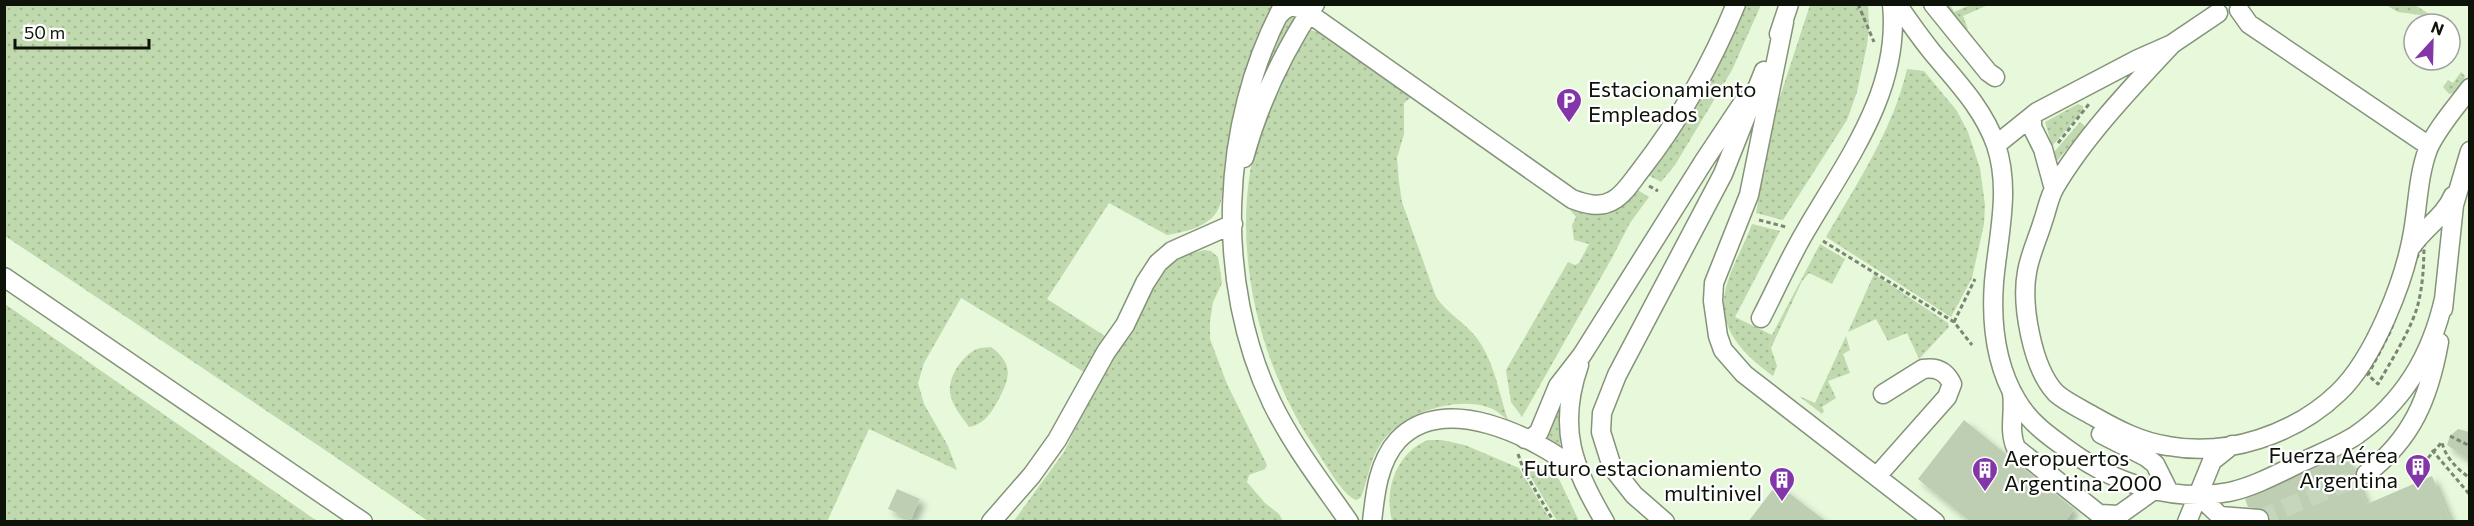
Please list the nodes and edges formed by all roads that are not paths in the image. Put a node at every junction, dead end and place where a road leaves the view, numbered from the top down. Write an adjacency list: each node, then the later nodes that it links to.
1 (1736, 4): 6 (street)
2 (1789, 4): 9 (street)
3 (1894, 4): 15 (street); 25 (street)
4 (1933, 4): 12 (street)
5 (2240, 7): 7 (street); 16 (street)
6 (1312, 9): 8 (street); 20 (street)
7 (2214, 9): 10 (street)
8 (1281, 10): 20 (street)
9 (1784, 22): 11 (street); 34 (street)
10 (2172, 44): 14 (street); 19 (street)
11 (1764, 72): 26 (street); 43 (street)
12 (1995, 77)
13 (2469, 88): 16 (street)
14 (2032, 118): 15 (street); 19 (street)
15 (1996, 145): 27 (street)
16 (2429, 146): 22 (street)
17 (2469, 151): 18 (street)
18 (2460, 179): 22 (street); 24 (street)
19 (2054, 189): 28 (street)
20 (1234, 191): 21 (street)
21 (1233, 224): 39 (street); 40 (street)
22 (2410, 247): 30 (street)
23 (4, 277): 38 (street)
24 (2444, 299): 33 (street); 36 (street)
25 (1761, 318)
26 (1582, 355): 31 (street); 32 (street)
27 (2012, 392): 35 (street); 35 (street)
28 (2055, 393): 30 (street); 35 (street)
29 (1883, 394): 34 (street)
30 (2232, 445): 36 (street)
31 (1521, 446): 32 (street); 41 (street)
32 (1577, 470): 42 (street)
33 (2366, 474)
34 (1877, 476): 44 (street)
35 (2161, 491): 36 (street)
36 (2197, 494): 37 (street); 45 (street)
37 (2259, 519)
38 (363, 522)
39 (991, 522)
40 (1349, 522)
41 (1372, 522)
42 (1605, 522)
43 (1665, 522)
44 (1935, 522)
45 (2187, 522)

